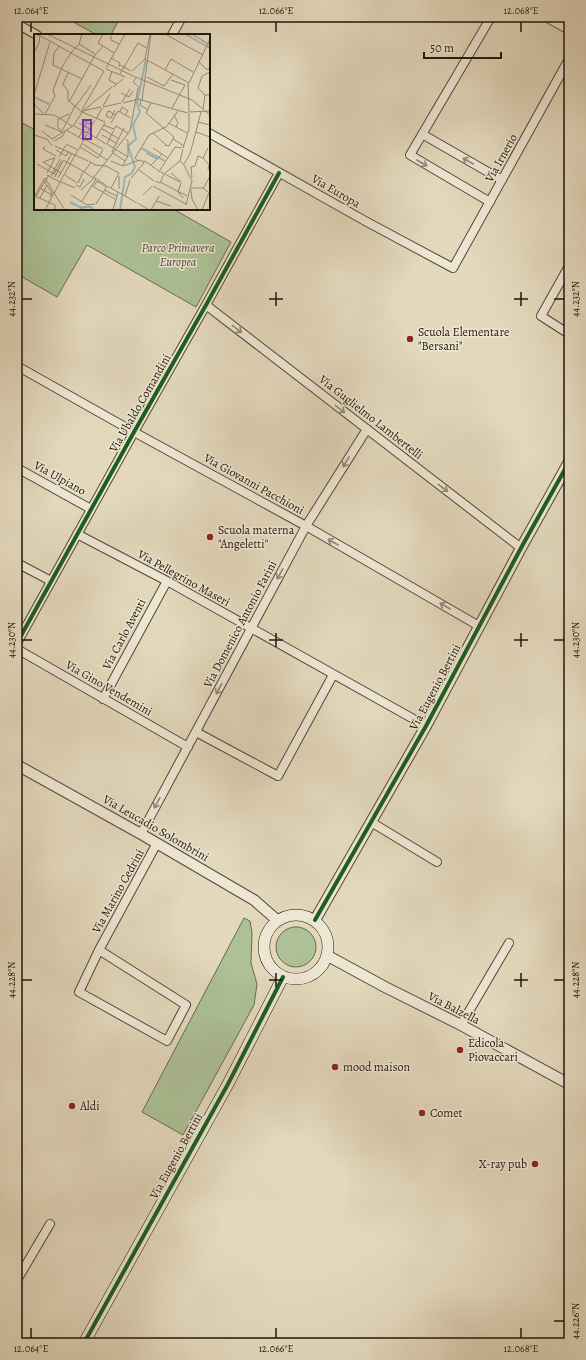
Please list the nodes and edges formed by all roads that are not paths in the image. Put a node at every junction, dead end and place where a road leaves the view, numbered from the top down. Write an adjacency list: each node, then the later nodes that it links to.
1 (182, 17): 7 (street)
2 (491, 17): 10 (street)
3 (546, 17): 5 (street)
4 (17, 24): 6 (street)
5 (569, 30)
6 (35, 34)
7 (173, 34)
8 (569, 59): 12 (street, Via Irnerio)
9 (210, 134): 11 (street, Via Europa)
10 (422, 134): 12 (street, one-way to 10); 13 (street, one-way to 13)
11 (279, 173): 15 (street, Via Europa); 16 (street, Via Ubaldo Comandini)
12 (502, 180): 13 (street, Via Irnerio)
13 (490, 202): 15 (street, Via Irnerio)
14 (569, 266): 17 (street)
15 (453, 268)
16 (206, 305): 19 (street, Via Guglielmo Lambertelli, one-way to 19); 20 (street, Via Ubaldo Comandini)
17 (569, 334)
18 (17, 366): 20 (street, Via Giovanni Pacchioni)
19 (367, 429): 24 (street, Via Domenico Antonio Farini, one-way to 24); 26 (street, Via Guglielmo Lambertelli, one-way to 26)
20 (134, 432): 23 (street, Via Ubaldo Comandini); 24 (street, Via Giovanni Pacchioni)
21 (569, 462): 26 (street, Via Eugenio Bertini)
22 (17, 468): 23 (street, Via Ulpiano)
23 (91, 509): 25 (street, Via Ubaldo Comandini)
24 (306, 526): 30 (street, Via Giovanni Pacchioni, one-way to 24); 31 (street, Via Domenico Antonio Farini, one-way to 31)
25 (77, 534): 28 (street, Via Ubaldo Comandini); 29 (street, Via Pellegrino Maseri)
26 (521, 548): 30 (street, Via Eugenio Bertini)
27 (17, 563): 28 (street)
28 (51, 581): 32 (street, Via Ubaldo Comandini)
29 (166, 581): 31 (street, Via Pellegrino Maseri); 35 (street, Via Carlo Aventi)
30 (479, 626): 36 (street, Via Eugenio Bertini)
31 (251, 628): 34 (street, Via Pellegrino Maseri); 37 (street, Via Domenico Antonio Farini, one-way to 37)
32 (17, 643)
33 (17, 649): 35 (street, Via Gino Vendemini)
34 (333, 675): 36 (street, Via Pellegrino Maseri); 37 (street)
35 (103, 699): 38 (street, Via Gino Vendemini)
36 (426, 726): 40 (street, Via Eugenio Bertini)
37 (196, 732): 38 (street, Via Domenico Antonio Farini)
38 (188, 747): 41 (street, Via Domenico Antonio Farini, one-way to 41)
39 (17, 765): 41 (street, Via Leucadio Solombrini)
40 (371, 822): 43 (street); 45 (street, Via Eugenio Bertini)
41 (141, 834): 42 (street, Via Leucadio Solombrini)
42 (158, 843): 44 (street, Via Leucadio Solombrini); 47 (street, Via Marino Cedrini)
43 (437, 862)
44 (277, 920): 45 (main road); 49 (main road)
45 (315, 920): 48 (main road)
46 (509, 943): 50 (street)
47 (99, 950): 47 (street, Via Marino Cedrini)
48 (328, 956): 49 (main road); 50 (street, Via Balzella)
49 (283, 977): 54 (main road, Via Eugenio Bertini)
50 (461, 1025): 51 (street, Via Balzella)
51 (569, 1084)
52 (50, 1224): 53 (street)
53 (17, 1280)
54 (84, 1343)

